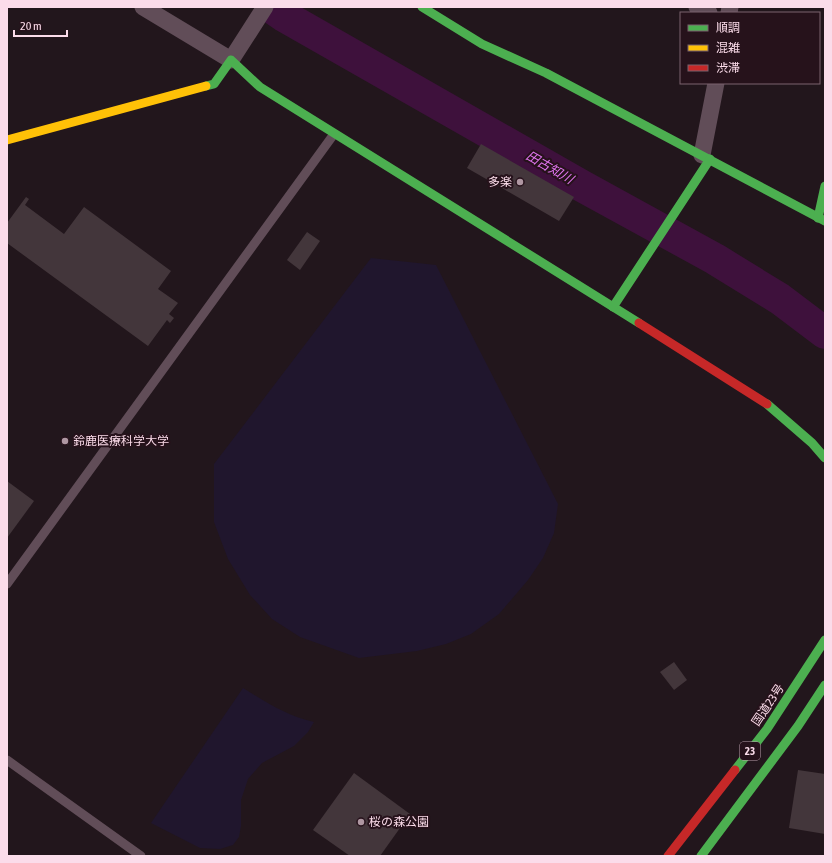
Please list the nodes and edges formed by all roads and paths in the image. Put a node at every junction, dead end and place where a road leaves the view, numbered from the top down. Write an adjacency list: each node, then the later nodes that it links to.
1 (143, 7): 6 (street)
2 (422, 7): 10 (main road)
3 (697, 7): 5 (street)
4 (263, 11): 6 (street)
5 (707, 12)
6 (231, 60): 8 (main road); 9 (main road)
7 (716, 84): 10 (street)
8 (334, 133): 13 (main road); 15 (lane)
9 (7, 140)
10 (706, 157): 12 (main road); 13 (main road)
11 (825, 186): 12 (main road)
12 (822, 219)
13 (614, 307): 14 (main road)
14 (825, 458)
15 (7, 584)
16 (825, 640): 20 (main road, 国道23号 / 23)
17 (825, 685): 21 (main road, 23)
18 (7, 760): 19 (lane)
19 (141, 856)
20 (668, 856)
21 (701, 856)

